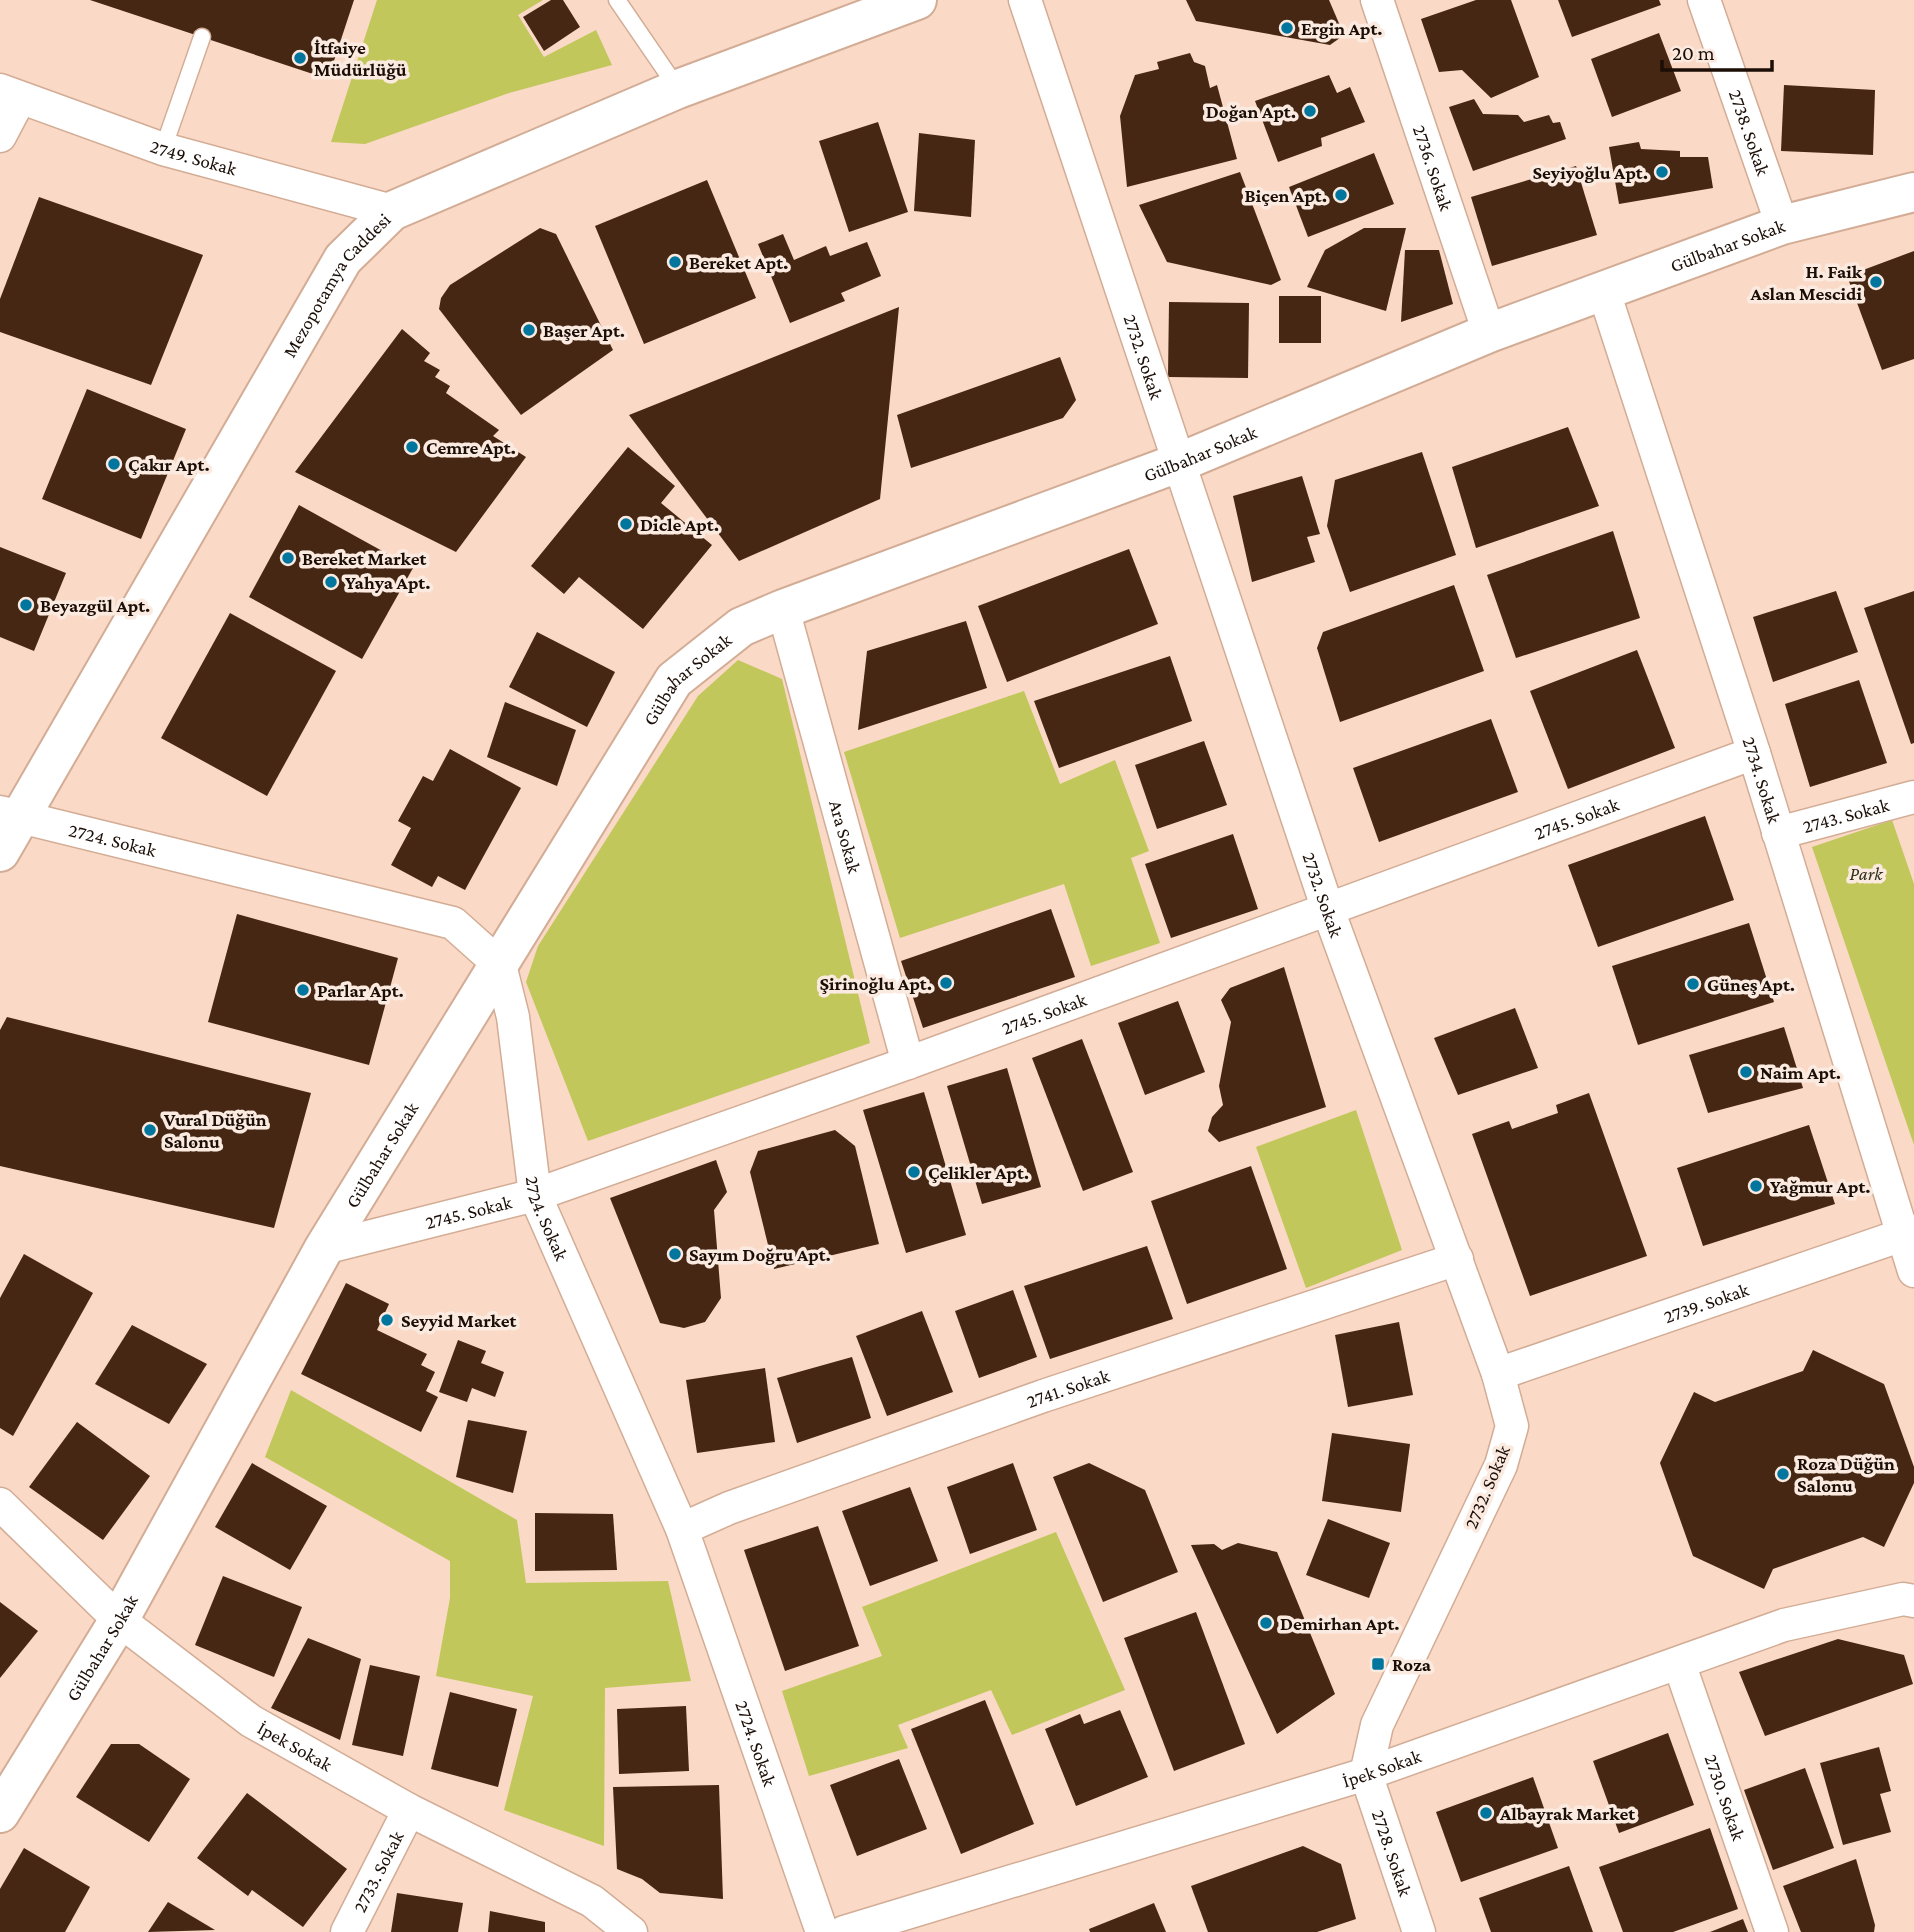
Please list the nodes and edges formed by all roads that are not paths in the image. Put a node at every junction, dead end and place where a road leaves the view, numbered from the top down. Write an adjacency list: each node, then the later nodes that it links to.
1 (617, 0): 7 (lane)
2 (917, 0): 7 (street, Mezopotamya Caddesi)
3 (1025, 0): 16 (street, 2732. Sokak)
4 (1377, 0): 15 (street, 2736. Sokak)
5 (1704, 0): 13 (street, 2738. Sokak)
6 (202, 37): 10 (lane)
7 (678, 89): 12 (street, Mezopotamya Caddesi)
8 (10, 94): 9 (street); 10 (street, 2749. Sokak)
9 (0, 136)
10 (163, 149): 12 (street, 2749. Sokak)
11 (1914, 192): 13 (street, Gülbahar Sokak)
12 (391, 211): 20 (street, Mezopotamya Caddesi)
13 (1782, 225): 14 (street, Gülbahar Sokak)
14 (1604, 292): 15 (street, Gülbahar Sokak); 18 (street, 2734. Sokak)
15 (1489, 334): 16 (street, Gülbahar Sokak)
16 (1178, 463): 17 (street, Gülbahar Sokak); 23 (street, 2732. Sokak)
17 (783, 609): 24 (street, Gülbahar Sokak); 25 (street, Ara Sokak)
18 (1754, 753): 21 (street, 2734. Sokak); 23 (street, 2745. Sokak)
19 (1914, 798): 21 (street, 2743. Sokak)
20 (10, 815): 22 (street, Mezopotamya Caddesi); 24 (street, 2724. Sokak)
21 (1778, 833): 27 (street, 2734. Sokak)
22 (0, 852)
23 (1327, 907): 25 (street, 2745. Sokak); 29 (street, 2732. Sokak)
24 (500, 965): 26 (street, 2724. Sokak); 28 (street, Gülbahar Sokak)
25 (908, 1063): 26 (street, 2745. Sokak)
26 (535, 1195): 28 (street, 2745. Sokak); 33 (street, 2724. Sokak)
27 (1907, 1233): 30 (street, 2734. Sokak); 31 (street, 2739. Sokak)
28 (324, 1248): 35 (street, Gülbahar Sokak)
29 (1457, 1259): 31 (street, 2732. Sokak); 33 (street, 2741. Sokak)
30 (1914, 1271)
31 (1498, 1374): 37 (street, 2732. Sokak)
32 (0, 1504): 35 (street, İpek Sokak)
33 (682, 1529): 42 (street, 2724. Sokak)
34 (1914, 1601): 36 (street, İpek Sokak)
35 (119, 1620): 38 (street, İpek Sokak); 39 (street, Gülbahar Sokak)
36 (1679, 1663): 37 (street, İpek Sokak); 45 (street, 2730. Sokak)
37 (1366, 1774): 43 (street, İpek Sokak); 44 (street, 2728. Sokak)
38 (409, 1810): 40 (street, 2733. Sokak); 41 (street, İpek Sokak)
39 (0, 1813)
40 (346, 1932)
41 (631, 1932)
42 (822, 1932)
43 (844, 1932)
44 (1419, 1932)
45 (1772, 1932)

